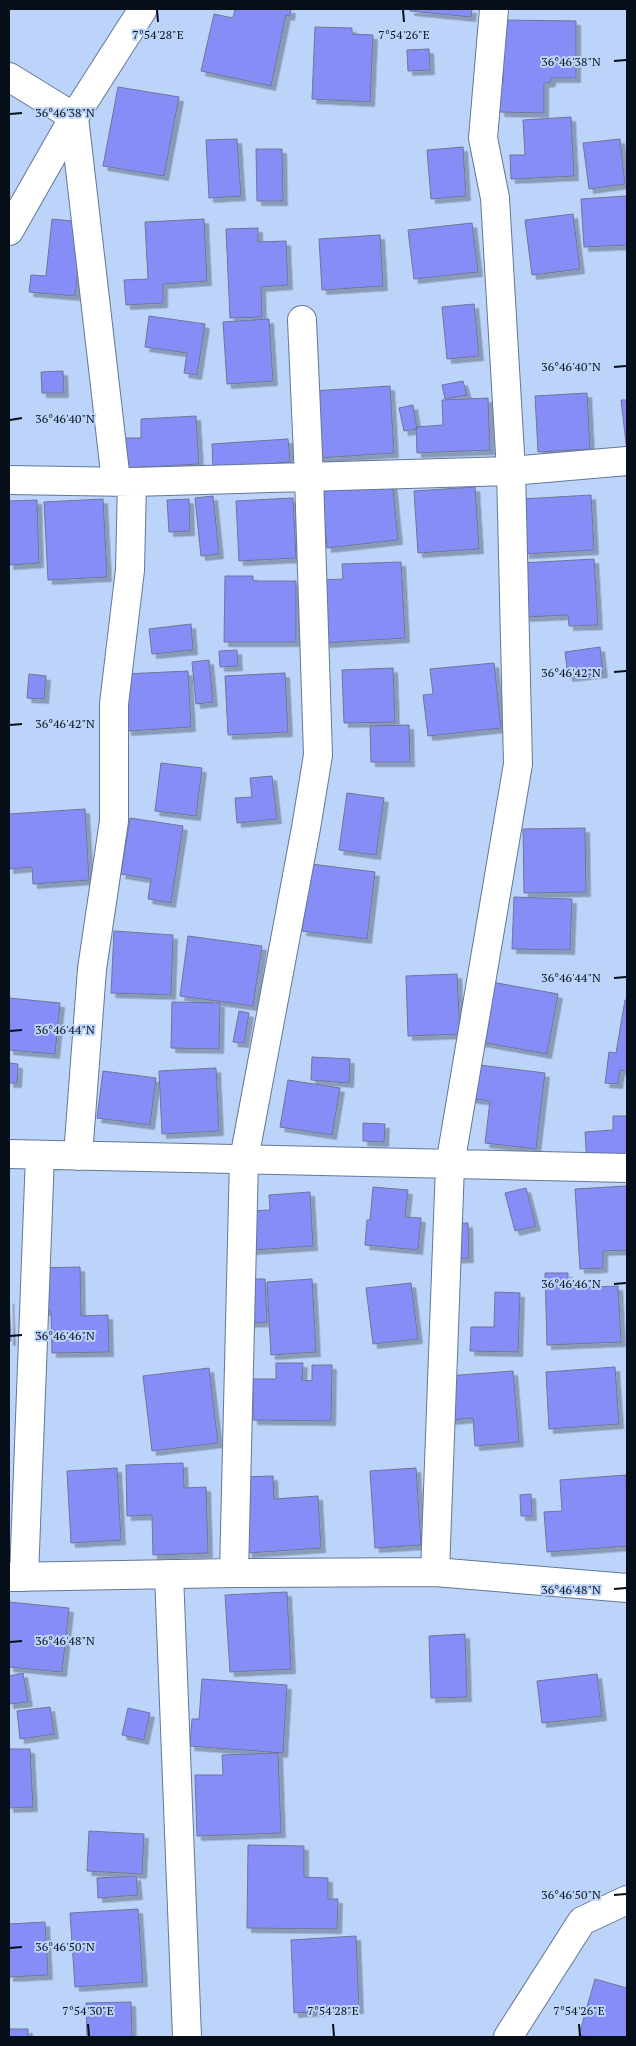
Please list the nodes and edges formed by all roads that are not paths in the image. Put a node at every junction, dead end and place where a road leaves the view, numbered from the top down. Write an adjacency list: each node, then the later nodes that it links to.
1 (143, 9): 4 (street)
2 (494, 9): 8 (street)
3 (9, 77): 4 (street)
4 (74, 117): 5 (street); 11 (street)
5 (9, 231)
6 (302, 320): 9 (street)
7 (627, 461): 8 (street)
8 (511, 471): 9 (street); 16 (street)
9 (310, 477): 11 (street); 15 (street)
10 (9, 480): 11 (street)
11 (124, 482): 14 (street)
12 (9, 1154): 13 (street)
13 (40, 1155): 14 (street); 21 (street)
14 (78, 1156): 15 (street)
15 (244, 1159): 16 (street); 19 (street)
16 (450, 1165): 17 (street); 18 (street)
17 (627, 1168)
18 (435, 1572): 19 (street); 22 (street)
19 (234, 1573): 20 (street)
20 (169, 1574): 21 (street); 24 (street)
21 (16, 1577)
22 (627, 1588)
23 (627, 1900): 25 (street)
24 (187, 2037)
25 (508, 2037)

